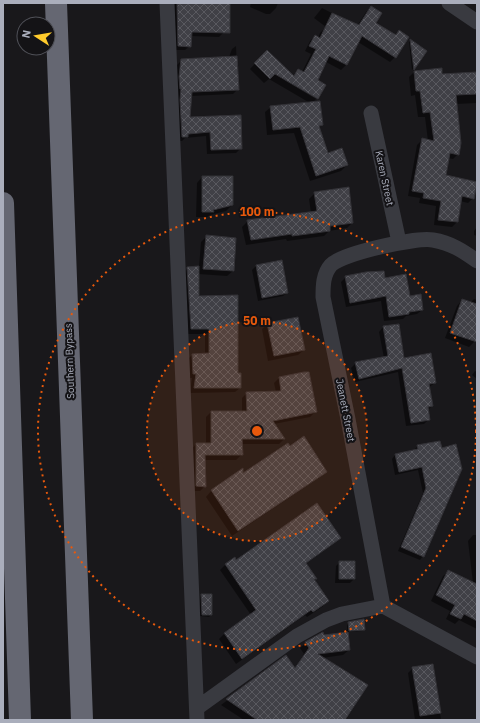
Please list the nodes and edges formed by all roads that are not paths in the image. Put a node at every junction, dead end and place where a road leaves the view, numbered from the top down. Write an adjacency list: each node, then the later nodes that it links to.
1 (56, 3): 13 (highway, Southern Bypass)
2 (167, 3): 11 (street)
3 (449, 3): 4 (street)
4 (477, 22)
5 (371, 113): 7 (street, Karen Street)
6 (3, 203): 12 (highway)
7 (398, 242): 8 (street, Jeanett Street); 9 (street, Jeanett Street)
8 (477, 261)
9 (383, 606): 10 (street); 11 (street)
10 (477, 657)
11 (197, 714)
12 (20, 720)
13 (82, 720)

